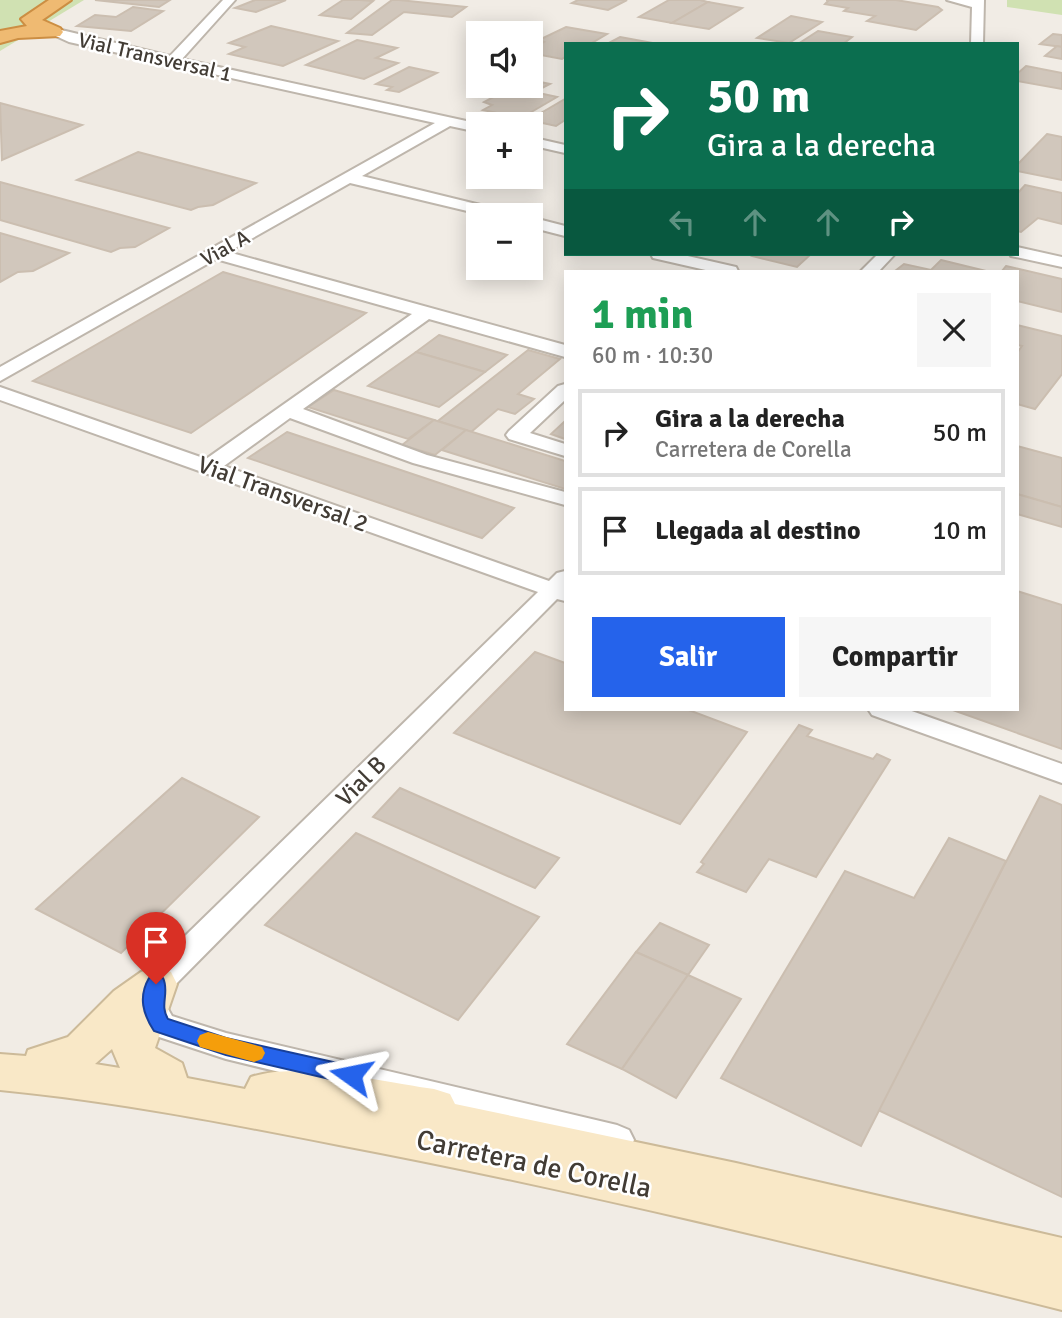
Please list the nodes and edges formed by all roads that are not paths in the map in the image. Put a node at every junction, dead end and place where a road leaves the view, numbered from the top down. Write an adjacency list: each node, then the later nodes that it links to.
1 (51, 0): 6 (highway)
2 (62, 0): 7 (highway)
3 (229, 0): 10 (street)
4 (953, 0): 5 (street)
5 (977, 2): 9 (street)
6 (0, 29)
7 (53, 32): 8 (highway); 10 (street, Vial Transversal 1)
8 (0, 37)
9 (976, 42)
10 (175, 59): 11 (street, Vial Transversal 1)
11 (450, 120): 12 (street, Vial Transversal 1); 17 (street, Vial A)
12 (466, 123)
13 (543, 137): 14 (street)
14 (564, 142)
15 (543, 144): 16 (street)
16 (564, 149)
17 (350, 178): 18 (street); 23 (street, Vial A)
18 (466, 206)
19 (543, 225): 20 (street)
20 (564, 231)
21 (1019, 244): 24 (street)
22 (1019, 252): 27 (street)
23 (215, 254): 30 (street); 32 (street, Vial A)
24 (1062, 254)
25 (667, 256): 28 (street)
26 (885, 256): 29 (street)
27 (1062, 262)
28 (726, 270)
29 (870, 270)
30 (425, 313): 31 (street); 35 (street)
31 (564, 351)
32 (0, 375)
33 (564, 391): 36 (street)
34 (0, 393): 37 (street, Vial Transversal 2)
35 (288, 410): 37 (street); 38 (street)
36 (564, 450)
37 (208, 467): 39 (street, Vial Transversal 2)
38 (564, 499)
39 (561, 588): 42 (street, Vial B)
40 (887, 711): 41 (street)
41 (1062, 774)
42 (156, 984): 44 (main road); 46 (main road); 48 (street, Carretera de Corella)
43 (0, 1059): 44 (main road, Carretera de Corella)
44 (44, 1063): 46 (main road, Carretera de Corella)
45 (0, 1072): 51 (main road, Carretera de Corella)
46 (166, 1076): 47 (main road, Carretera de Corella)
47 (267, 1090): 48 (main road); 49 (main road, Carretera de Corella)
48 (580, 1130): 49 (street, Carretera de Corella)
49 (912, 1224): 50 (main road, Carretera de Corella)
50 (1062, 1261)
51 (1062, 1287)

